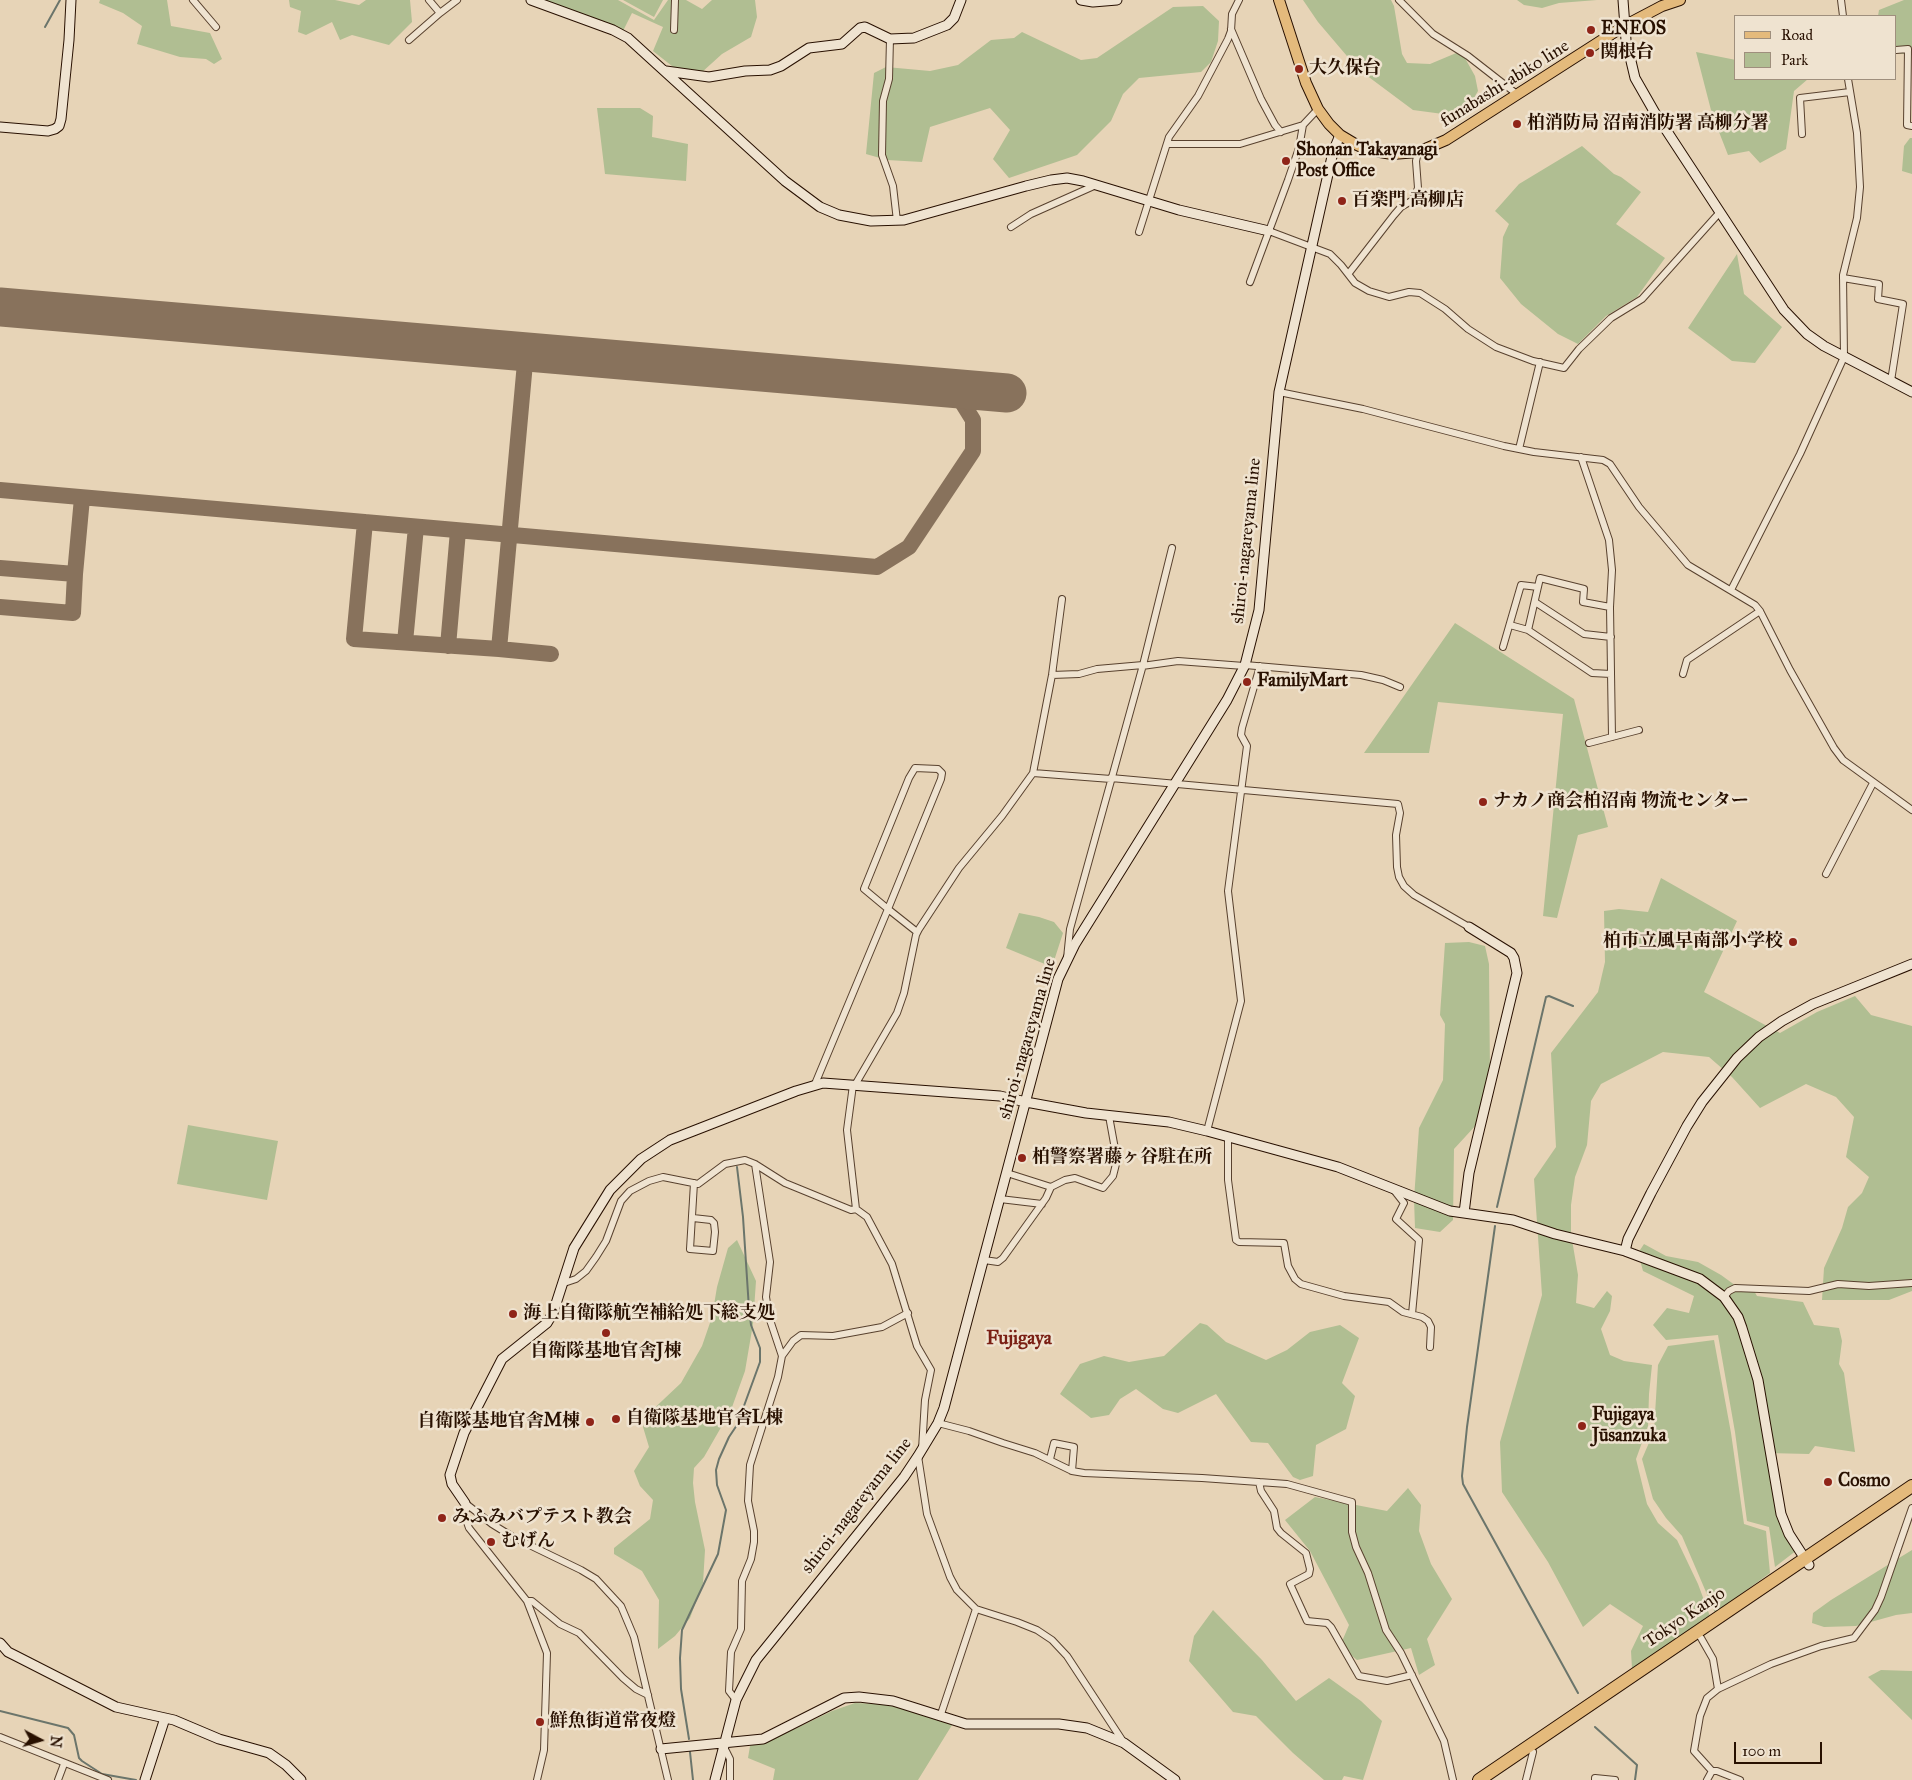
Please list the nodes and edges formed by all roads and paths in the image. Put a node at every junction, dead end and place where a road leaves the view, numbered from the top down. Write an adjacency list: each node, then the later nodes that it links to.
1 (71, 0): 32 (street)
2 (192, 0): 19 (street)
3 (429, 0): 16 (street)
4 (457, 0): 16 (street)
5 (531, 0): 25 (street)
6 (675, 0): 21 (street)
7 (1082, 0): 8 (street)
8 (1117, 0)
9 (1239, 0): 20 (street)
10 (1279, 0): 29 (main road, funabashi-abiko line)
11 (1399, 0): 28 (street)
12 (1623, 0): 18 (street)
13 (1680, 0): 18 (main road, funabashi-abiko line)
14 (1841, 0): 17 (street)
15 (959, 1): 22 (street)
16 (440, 13): 23 (street)
17 (1843, 15)
18 (1624, 26): 28 (main road, funabashi-abiko line); 40 (street)
19 (216, 27)
20 (1231, 29): 33 (street); 36 (street)
21 (674, 30)
22 (890, 39): 25 (street); 41 (street)
23 (409, 40)
24 (1897, 50): 31 (street)
25 (666, 71): 41 (street)
26 (1848, 80): 27 (street)
27 (1850, 92): 34 (street); 47 (street)
28 (1518, 95): 37 (main road, funabashi-abiko line)
29 (1318, 108): 30 (street); 35 (main road, funabashi-abiko line)
30 (1303, 125): 33 (street); 43 (street)
31 (1912, 126)
32 (0, 127)
33 (1281, 132): 36 (street)
34 (1802, 134)
35 (1340, 135): 37 (main road, funabashi-abiko line); 45 (street, shiroi-nagareyama line)
36 (1167, 144): 39 (street)
37 (1418, 152): 46 (street)
38 (1096, 185): 39 (street); 41 (street); 42 (street)
39 (1149, 202): 43 (street); 44 (street)
40 (1720, 212): 49 (street); 50 (street)
41 (897, 221)
42 (1012, 227)
43 (1269, 231): 45 (street); 48 (street)
44 (1139, 232)
45 (1312, 246): 46 (street); 52 (street, shiroi-nagareyama line)
46 (1348, 273): 50 (street)
47 (1843, 278): 49 (street); 51 (street)
48 (1250, 282)
49 (1844, 357): 51 (street); 58 (street)
50 (1540, 362): 54 (street)
51 (1891, 381): 53 (street)
52 (1279, 392): 54 (street); 68 (street, shiroi-nagareyama line)
53 (1912, 392)
54 (1520, 449): 55 (street)
55 (1581, 457): 58 (street); 61 (street)
56 (1172, 548): 67 (street)
57 (1538, 587): 60 (street); 61 (street); 63 (street)
58 (1731, 590): 62 (street)
59 (1062, 599): 72 (street)
60 (1535, 602): 64 (street); 65 (street)
61 (1610, 607): 65 (street)
62 (1760, 611): 71 (street); 80 (street)
63 (1510, 625): 64 (street); 66 (street)
64 (1528, 630): 70 (street)
65 (1611, 637): 70 (street)
66 (1503, 647)
67 (1143, 665): 68 (street); 72 (street); 78 (street)
68 (1244, 666): 69 (street); 79 (street, shiroi-nagareyama line)
69 (1260, 666): 73 (street); 81 (street)
70 (1611, 674): 75 (street)
71 (1683, 674)
72 (1052, 675): 77 (street)
73 (1400, 686)
74 (1639, 730): 75 (street)
75 (1612, 737): 76 (street)
76 (1589, 743)
77 (1033, 773): 78 (street); 86 (street)
78 (1111, 778): 79 (street); 87 (street)
79 (1175, 783): 81 (street); 87 (street, shiroi-nagareyama line)
80 (1873, 783): 82 (street); 83 (street)
81 (1242, 789): 85 (street); 93 (street)
82 (1912, 810)
83 (1826, 874)
84 (888, 909): 84 (street); 86 (street); 89 (street)
85 (1469, 926): 103 (street)
86 (917, 932): 90 (street)
87 (1067, 960): 91 (street, shiroi-nagareyama line)
88 (1912, 964): 105 (street)
89 (815, 1084): 90 (street); 107 (street)
90 (854, 1085): 91 (street); 102 (street)
91 (1026, 1102): 92 (street); 96 (street, shiroi-nagareyama line)
92 (1109, 1116): 93 (street); 98 (street)
93 (1207, 1131): 94 (street)
94 (1228, 1136): 99 (street); 111 (street)
95 (755, 1164): 97 (street); 102 (street); 113 (street)
96 (1007, 1173): 98 (street); 100 (street, shiroi-nagareyama line)
97 (694, 1183): 104 (street); 107 (street)
98 (1051, 1187): 101 (street)
99 (1392, 1188): 103 (street); 111 (street)
100 (1000, 1198): 101 (street); 106 (street, shiroi-nagareyama line)
101 (1042, 1204): 106 (street)
102 (856, 1209): 110 (street)
103 (1464, 1213): 105 (street)
104 (693, 1218): 104 (street)
105 (1625, 1251): 109 (street)
106 (984, 1260): 114 (street, shiroi-nagareyama line)
107 (564, 1283): 121 (street)
108 (1912, 1283): 109 (street)
109 (1724, 1297): 123 (street)
110 (908, 1313): 113 (street); 115 (street)
111 (1412, 1314): 112 (street)
112 (1430, 1347)
113 (782, 1356): 131 (street)
114 (938, 1423): 115 (street, shiroi-nagareyama line); 116 (street)
115 (920, 1454): 125 (street); 131 (street, shiroi-nagareyama line)
116 (1050, 1459): 117 (street); 117 (street)
117 (1072, 1471): 118 (street)
118 (1259, 1482): 128 (street); 128 (street)
119 (1912, 1486): 123 (highway, Tokyo Kanjo)
120 (1912, 1494): 123 (highway, Tokyo Kanjo)
121 (467, 1505): 124 (street); 130 (street)
122 (1912, 1508): 129 (street)
123 (1807, 1562): 126 (highway, Tokyo Kanjo); 151 (highway, Tokyo Kanjo)
124 (527, 1601): 130 (street); 145 (street)
125 (976, 1609): 132 (street); 135 (street)
126 (1701, 1638): 129 (street); 138 (highway, Tokyo Kanjo)
127 (0, 1643): 133 (street)
128 (1412, 1675): 150 (street)
129 (1718, 1689): 140 (street)
130 (648, 1695): 137 (street)
131 (736, 1700): 136 (street, shiroi-nagareyama line)
132 (940, 1717): 135 (street); 136 (street)
133 (165, 1718): 141 (street); 144 (street)
134 (0, 1738): 139 (street)
135 (1124, 1743): 149 (street)
136 (724, 1745): 137 (street); 147 (street, shiroi-nagareyama line); 148 (street)
137 (660, 1749): 146 (street)
138 (1533, 1752): 152 (highway, Tokyo Kanjo); 153 (street)
139 (64, 1764): 142 (street); 143 (street)
140 (1712, 1771): 156 (street); 157 (street)
141 (145, 1779)
142 (58, 1780)
143 (106, 1780)
144 (301, 1780)
145 (537, 1780)
146 (668, 1780)
147 (715, 1780)
148 (730, 1780)
149 (1175, 1780)
150 (1453, 1780)
151 (1479, 1780)
152 (1491, 1780)
153 (1526, 1780)
154 (1595, 1780): 155 (street)
155 (1615, 1780)
156 (1707, 1780)
157 (1740, 1780)

